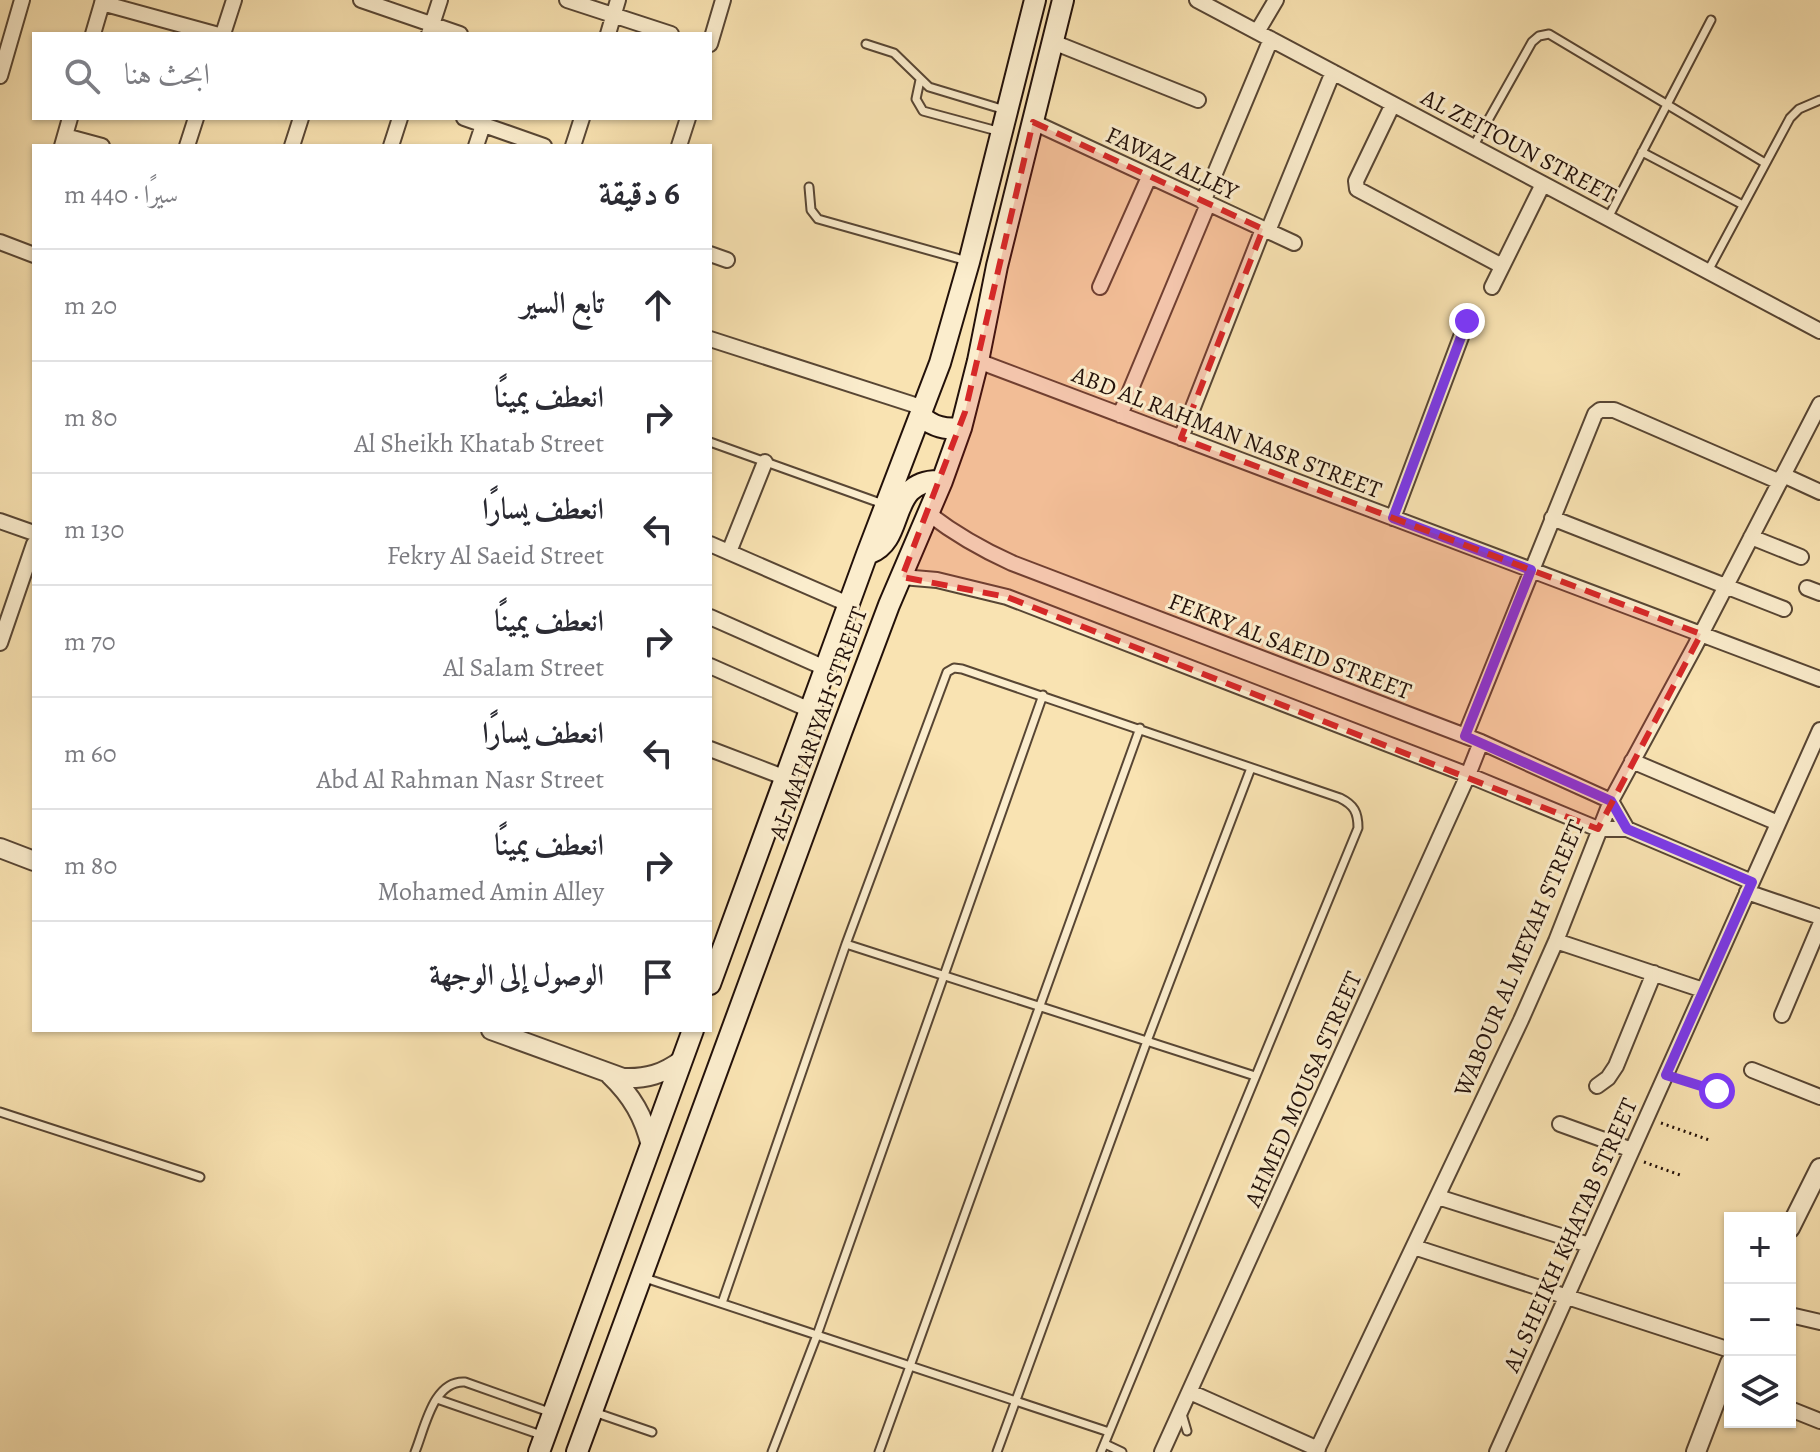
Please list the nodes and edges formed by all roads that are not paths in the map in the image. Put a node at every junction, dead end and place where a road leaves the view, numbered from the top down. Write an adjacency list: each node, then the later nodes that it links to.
1 (22, 0): 26 (street)
2 (234, 0): 18 (street)
3 (361, 0): 15 (street)
4 (440, 0): 15 (street)
5 (567, 0): 13 (street)
6 (618, 0): 13 (street)
7 (723, 0): 22 (street)
8 (1035, 0): 32 (main road, AL MATARIYAH STREET)
9 (1063, 0): 23 (main road, AL MATARIYAH STREET)
10 (1197, 0): 21 (street, AL ZEITOUN STREET)
11 (1276, 0): 21 (street)
12 (102, 1): 16 (street); 17 (street)
13 (614, 15): 19 (street); 20 (street)
14 (1711, 20): 31 (lane)
15 (431, 29)
16 (94, 32)
17 (208, 32)
18 (224, 32)
19 (609, 32)
20 (665, 32)
21 (1264, 35): 25 (street, AL ZEITOUN STREET); 58 (street)
22 (712, 37)
23 (1053, 42): 28 (street); 40 (main road, AL MATARIYAH STREET)
24 (866, 44): 27 (lane)
25 (1333, 72): 30 (street, AL ZEITOUN STREET); 61 (street)
26 (0, 76)
27 (920, 80): 32 (lane); 42 (lane)
28 (1198, 100)
29 (1820, 100): 54 (lane)
30 (1393, 104): 52 (street, AL ZEITOUN STREET); 68 (street)
31 (1667, 104): 52 (lane); 53 (lane); 54 (lane)
32 (1007, 111): 42 (main road, AL MATARIYAH STREET)
33 (69, 120): 43 (street)
34 (195, 120): 45 (street)
35 (300, 120): 46 (street)
36 (399, 120): 47 (street)
37 (469, 120): 41 (street)
38 (581, 120): 50 (street)
39 (687, 120): 51 (street)
40 (1033, 122): 55 (street, FAWAZ ALLEY); 75 (main road, AL MATARIYAH STREET)
41 (483, 125): 48 (street); 49 (street)
42 (1002, 132): 67 (main road, AL MATARIYAH STREET)
43 (63, 141): 44 (street)
44 (86, 144)
45 (188, 144)
46 (293, 144)
47 (392, 144)
48 (477, 144)
49 (538, 144)
50 (574, 144)
51 (680, 144)
52 (1473, 147): 56 (street, AL ZEITOUN STREET)
53 (1642, 152): 59 (lane); 60 (lane)
54 (1765, 163): 59 (lane)
55 (1149, 177): 58 (street, FAWAZ ALLEY); 70 (street)
56 (1543, 184): 60 (street, AL ZEITOUN STREET); 68 (street)
57 (809, 187): 67 (lane)
58 (1205, 203): 61 (street, FAWAZ ALLEY); 78 (street)
59 (1743, 205): 69 (lane)
60 (1608, 218): 69 (street, AL ZEITOUN STREET)
61 (1265, 230): 63 (street, FAWAZ ALLEY); 80 (street)
62 (0, 242): 64 (street)
63 (1294, 243)
64 (32, 251)
65 (712, 255): 66 (street)
66 (727, 260)
67 (969, 262): 77 (main road, AL MATARIYAH STREET)
68 (1502, 266): 71 (street)
69 (1708, 271): 73 (street, AL ZEITOUN STREET)
70 (1100, 287)
71 (1492, 287)
72 (1467, 321): 88 (street)
73 (1820, 331)
74 (712, 340): 77 (street)
75 (978, 361): 78 (street, ABD AL RAHMAN NASR STREET); 79 (main road, AL MATARIYAH STREET)
76 (1820, 404): 83 (street, WABOUR AL MEYAH STREET)
77 (922, 412): 79 (main road); 86 (main road, AL MATARIYAH STREET)
78 (1120, 415): 80 (street, ABD AL RAHMAN NASR STREET)
79 (961, 428): 84 (main road, AL MATARIYAH STREET)
80 (1181, 438): 88 (street, ABD AL RAHMAN NASR STREET)
81 (712, 443): 82 (lane)
82 (765, 462): 86 (lane); 95 (street)
83 (1782, 479): 85 (street); 89 (street); 92 (street, WABOUR AL MEYAH STREET)
84 (942, 481): 87 (main road, AL MATARIYAH STREET); 96 (main road)
85 (1820, 492)
86 (885, 505): 96 (main road, AL MATARIYAH STREET)
87 (929, 514): 99 (main road, AL MATARIYAH STREET); 113 (street, FEKRY AL SAEID STREET)
88 (1393, 518): 98 (street, ABD AL RAHMAN NASR STREET)
89 (1552, 518): 98 (street); 100 (street)
90 (0, 521): 91 (street)
91 (32, 532)
92 (1751, 537): 97 (street); 100 (street, WABOUR AL MEYAH STREET)
93 (712, 545): 95 (street)
94 (32, 550): 105 (street)
95 (729, 552): 101 (street)
96 (867, 554): 101 (main road, AL MATARIYAH STREET)
97 (1801, 557)
98 (1531, 570): 104 (street, ABD AL RAHMAN NASR STREET); 113 (street)
99 (902, 577): 118 (street); 156 (main road, AL MATARIYAH STREET)
100 (1726, 586): 102 (street); 104 (street, WABOUR AL MEYAH STREET)
101 (848, 604): 107 (main road, AL MATARIYAH STREET)
102 (1784, 609)
103 (712, 618): 107 (street)
104 (1701, 634): 108 (street, ABD AL RAHMAN NASR STREET); 116 (street, WABOUR AL MEYAH STREET)
105 (0, 643)
106 (712, 667): 110 (street)
107 (825, 668): 110 (main road, AL MATARIYAH STREET)
108 (1820, 679)
109 (1043, 695): 111 (lane); 130 (lane); 132 (lane)
110 (810, 710): 119 (main road, AL MATARIYAH STREET)
111 (1140, 728): 117 (lane); 135 (lane)
112 (1820, 730): 121 (street, AL SHEIKH KHATAB STREET)
113 (1465, 736): 114 (street, FEKRY AL SAEID STREET)
114 (1481, 742): 118 (street, AHMED MOUSA STREET); 120 (street, FEKRY AL SAEID STREET)
115 (712, 750): 119 (street)
116 (1632, 761): 120 (street, WABOUR AL MEYAH STREET); 121 (street)
117 (1251, 768): 139 (lane); 143 (lane)
118 (1468, 775): 122 (street); 165 (street, AHMED MOUSA STREET)
119 (786, 778): 133 (main road, AL MATARIYAH STREET)
120 (1611, 801): 122 (street, WABOUR AL MEYAH STREET); 123 (street)
121 (1778, 823): 126 (street, AL SHEIKH KHATAB STREET)
122 (1598, 829): 123 (street); 129 (street, WABOUR AL MEYAH STREET)
123 (1627, 829): 126 (street)
124 (0, 848): 125 (street)
125 (32, 860)
126 (1749, 887): 127 (street); 134 (street, AL SHEIKH KHATAB STREET)
127 (1820, 917)
128 (1820, 925): 136 (street)
129 (1556, 941): 131 (street); 152 (street, WABOUR AL MEYAH STREET)
130 (846, 944): 132 (lane); 158 (lane)
131 (1654, 973): 134 (street); 144 (street)
132 (943, 975): 135 (lane); 161 (lane)
133 (712, 979)
134 (1703, 990): 149 (street, AL SHEIKH KHATAB STREET)
135 (1040, 1007): 139 (lane); 163 (lane)
136 (1782, 1015)
137 (496, 1032): 142 (street)
138 (692, 1032): 140 (main road)
139 (1147, 1041): 143 (lane); 167 (lane)
140 (682, 1060): 142 (street); 148 (main road)
141 (1752, 1070): 145 (street)
142 (608, 1073): 148 (street)
143 (1255, 1076): 175 (lane)
144 (1597, 1086)
145 (1820, 1097)
146 (0, 1112): 151 (lane)
147 (1560, 1124): 149 (street)
148 (651, 1146): 171 (main road)
149 (1630, 1153): 154 (street, AL SHEIKH KHATAB STREET)
150 (1820, 1168): 153 (street)
151 (200, 1177)
152 (1438, 1197): 154 (street); 155 (street, WABOUR AL MEYAH STREET)
153 (1796, 1216)
154 (1589, 1245): 157 (street, AL SHEIKH KHATAB STREET)
155 (1414, 1247): 157 (street); 178 (street, WABOUR AL MEYAH STREET)
156 (641, 1277): 158 (lane); 169 (main road, AL MATARIYAH STREET)
157 (1566, 1297): 162 (street); 186 (street, AL SHEIKH KHATAB STREET)
158 (722, 1303): 161 (lane)
159 (1796, 1316): 160 (street)
160 (1820, 1322)
161 (817, 1335): 163 (lane); 181 (lane)
162 (1724, 1348)
163 (911, 1366): 167 (lane); 182 (lane)
164 (1724, 1388): 187 (street)
165 (1190, 1392): 170 (street, AHMED MOUSA STREET); 178 (street)
166 (437, 1399): 171 (lane); 176 (lane); 179 (lane)
167 (1015, 1401): 175 (lane); 183 (lane)
168 (1796, 1411): 172 (street)
169 (591, 1412): 174 (lane); 180 (main road, AL MATARIYAH STREET)
170 (1181, 1412): 173 (lane); 185 (street, AHMED MOUSA STREET)
171 (553, 1414): 176 (main road)
172 (1820, 1421)
173 (1187, 1431)
174 (652, 1432)
175 (1109, 1432): 177 (lane)
176 (542, 1444)
177 (1103, 1448): 184 (lane)
178 (1317, 1450)
179 (415, 1452)
180 (577, 1452)
181 (772, 1452)
182 (879, 1452)
183 (997, 1452)
184 (1122, 1452)
185 (1162, 1452)
186 (1497, 1452)
187 (1696, 1452)

